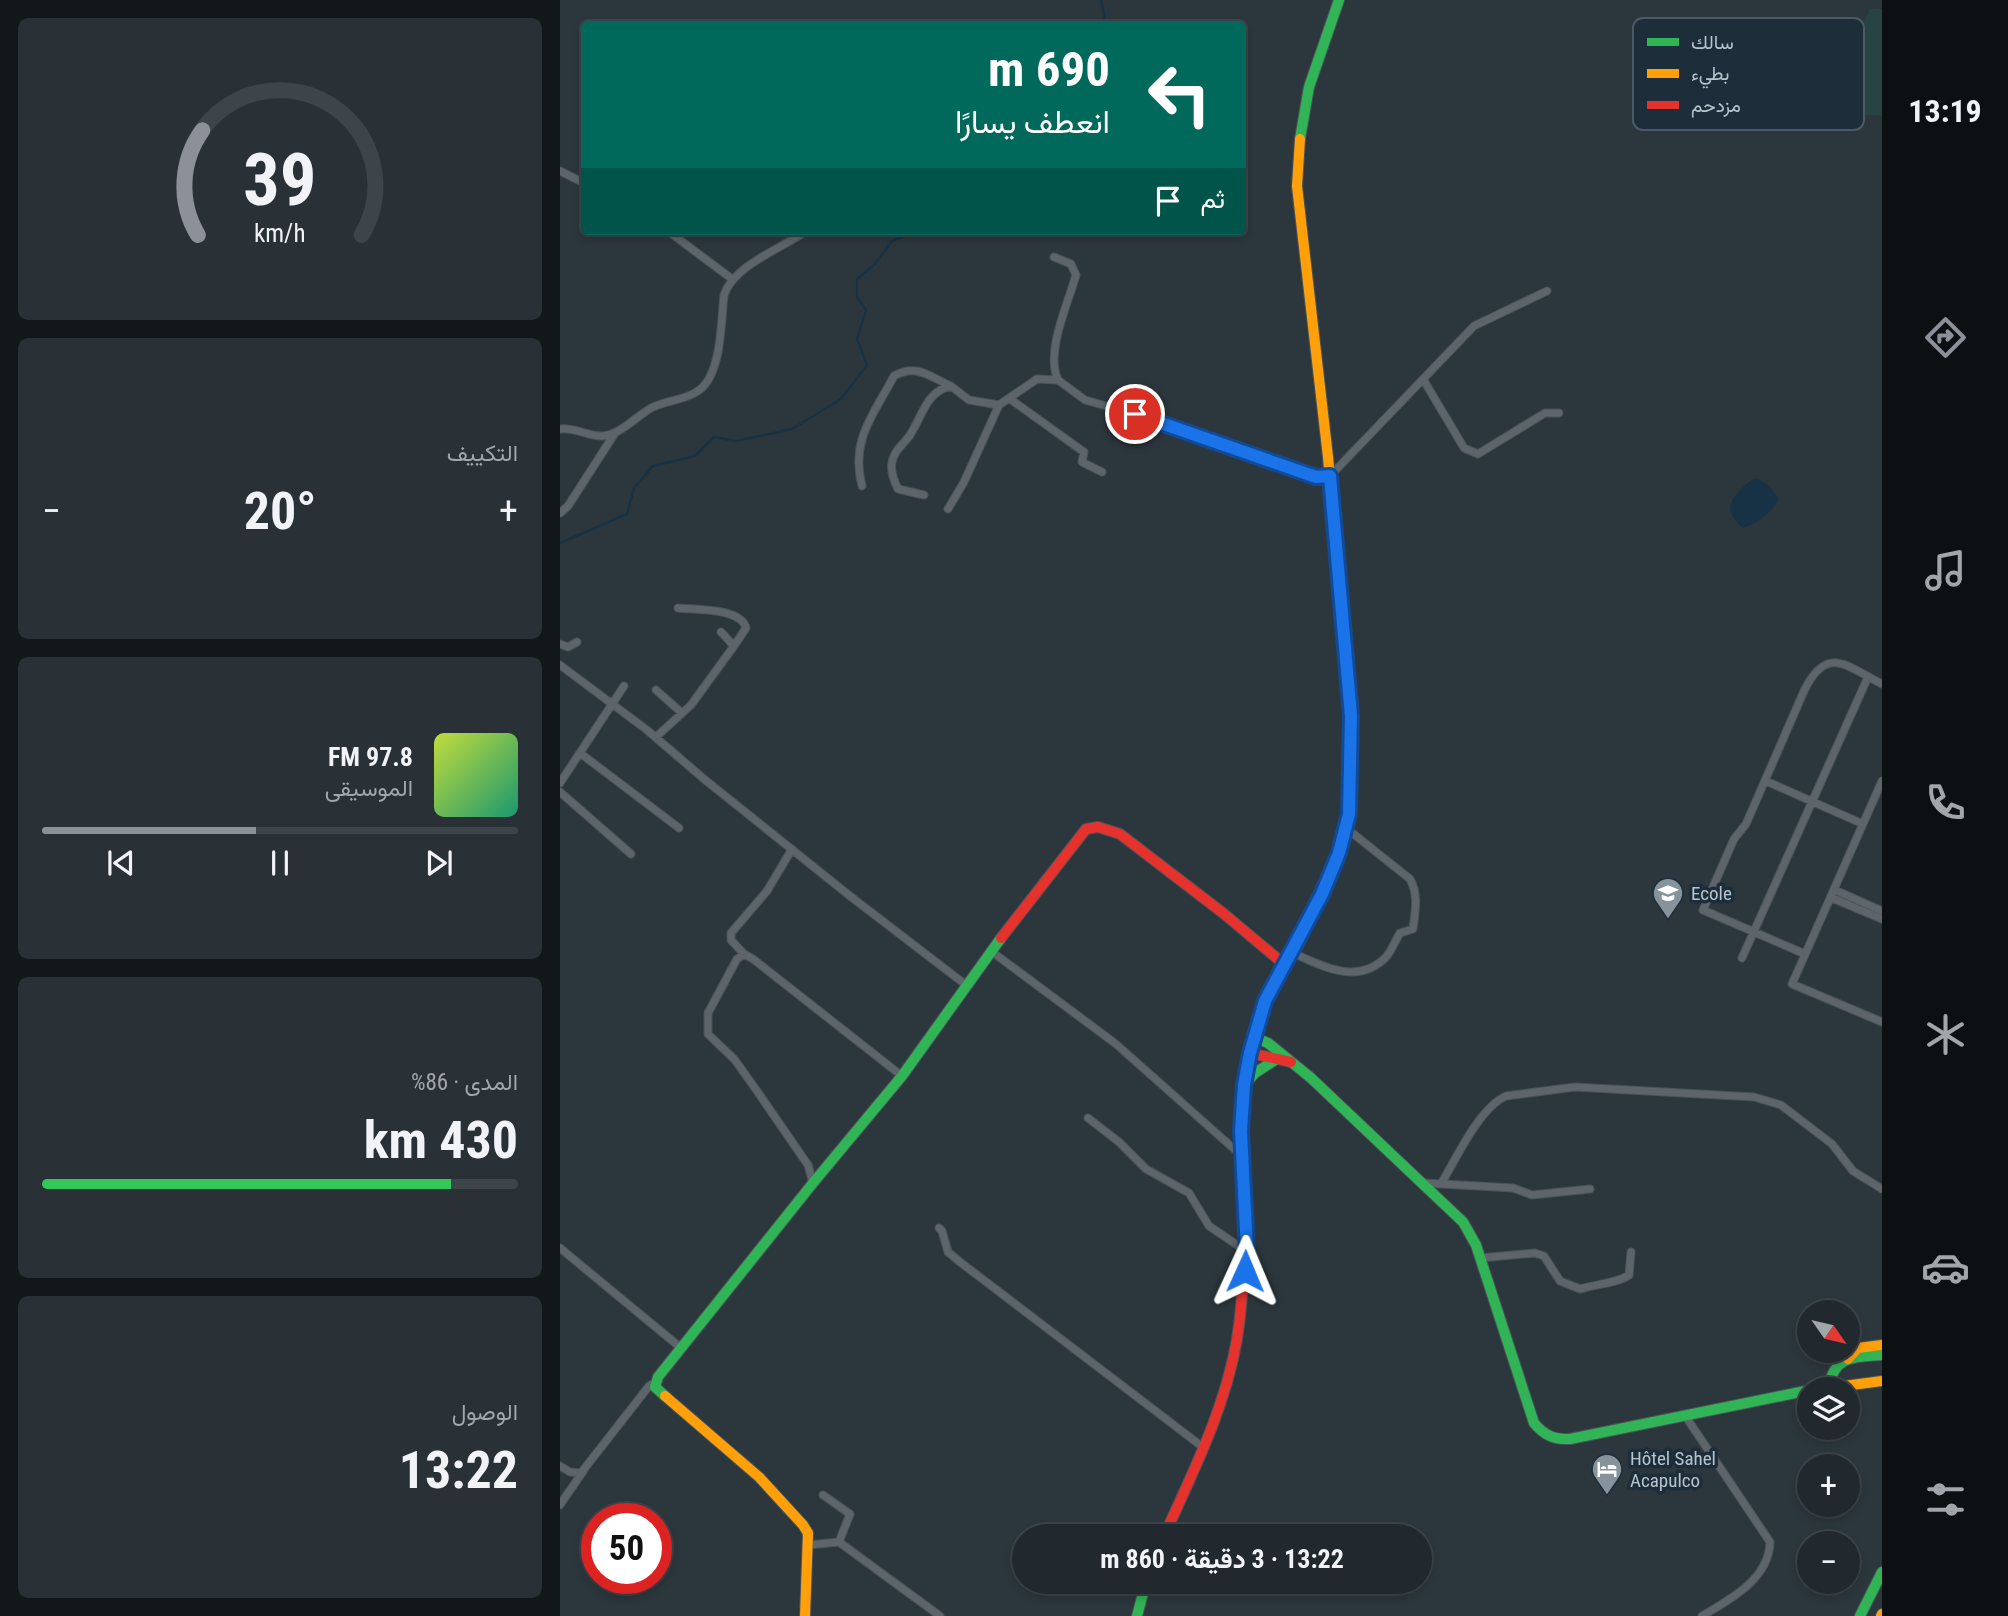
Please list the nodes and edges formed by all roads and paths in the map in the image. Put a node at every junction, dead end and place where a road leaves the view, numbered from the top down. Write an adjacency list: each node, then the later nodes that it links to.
1 (1339, 0): 18 (main road)
2 (560, 170): 3 (street)
3 (581, 181)
4 (673, 235): 7 (street)
5 (800, 235): 7 (street)
6 (1054, 257): 10 (street)
7 (732, 279): 16 (street)
8 (1547, 291): 9 (street)
9 (1423, 379): 14 (street); 18 (street)
10 (1058, 380): 12 (street); 18 (street)
11 (951, 386): 13 (street); 19 (street); 20 (street)
12 (1010, 399): 13 (street); 17 (street)
13 (999, 405): 21 (street)
14 (1559, 412)
15 (560, 429): 16 (street)
16 (615, 432): 22 (street)
17 (1102, 472)
18 (1330, 476): 44 (main road)
19 (862, 486)
20 (924, 495)
21 (948, 509)
22 (560, 513)
23 (678, 608): 27 (street)
24 (721, 632): 27 (street)
25 (577, 642): 26 (street)
26 (560, 644)
27 (734, 646): 34 (street)
28 (560, 665): 33 (street)
29 (1868, 677): 30 (street); 37 (street); 41 (street)
30 (1882, 684)
31 (624, 686): 33 (street)
32 (656, 690): 34 (street)
33 (612, 705): 35 (street); 36 (street)
34 (682, 713): 35 (street)
35 (656, 737): 45 (street)
36 (580, 753): 39 (street); 43 (street)
37 (1766, 781): 41 (street); 52 (street)
38 (1882, 781): 42 (street)
39 (560, 783)
40 (560, 792): 46 (street)
41 (1812, 802): 42 (street); 47 (street)
42 (1863, 824): 49 (street)
43 (678, 828)
44 (1346, 828): 54 (main road); 54 (street)
45 (792, 849): 55 (street); 59 (street)
46 (631, 854)
47 (1784, 868): 48 (street); 52 (street)
48 (1794, 872)
49 (1833, 894): 50 (street); 51 (street); 56 (street)
50 (1882, 911)
51 (1882, 919)
52 (1755, 933): 56 (street); 57 (street)
53 (991, 951): 58 (main road); 59 (main road); 68 (street)
54 (1293, 953): 58 (main road)
55 (744, 954): 65 (street); 69 (street)
56 (1805, 954): 61 (street)
57 (1742, 958)
58 (1285, 965): 60 (main road)
59 (965, 985): 65 (main road)
60 (1258, 1021): 62 (main road); 64 (main road)
61 (1882, 1022)
62 (1253, 1037): 63 (main road); 64 (main road)
63 (1250, 1053): 64 (main road); 66 (main road)
64 (1276, 1054): 66 (main road); 70 (main road)
65 (902, 1076): 69 (main road)
66 (1244, 1085): 68 (main road)
67 (1088, 1118): 76 (street)
68 (1241, 1156): 76 (main road)
69 (813, 1183): 80 (main road)
70 (1424, 1183): 71 (street); 78 (main road)
71 (1441, 1184): 72 (street); 73 (street)
72 (1590, 1189)
73 (1882, 1189)
74 (939, 1228): 91 (street)
75 (560, 1248): 80 (street)
76 (1247, 1251): 91 (main road)
77 (1631, 1252): 78 (street)
78 (1480, 1258): 90 (main road)
79 (1882, 1345): 81 (main road)
80 (681, 1348): 87 (main road)
81 (1860, 1348)
82 (1882, 1354): 83 (main road)
83 (1860, 1357)
84 (1841, 1363): 85 (main road)
85 (1831, 1377)
86 (1882, 1381): 88 (main road)
87 (656, 1382): 93 (street); 98 (main road)
88 (1860, 1383)
89 (1797, 1393): 90 (main road)
90 (1686, 1417): 104 (street)
91 (1204, 1448): 96 (main road)
92 (560, 1466): 93 (street)
93 (584, 1469): 95 (street)
94 (823, 1495): 97 (street)
95 (560, 1505)
96 (1169, 1524)
97 (839, 1542): 98 (street); 102 (street)
98 (808, 1545): 101 (main road)
99 (1882, 1572): 105 (main road)
100 (1143, 1594): 103 (main road)
101 (805, 1616)
102 (940, 1616)
103 (1137, 1616)
104 (1702, 1616)
105 (1860, 1616)

